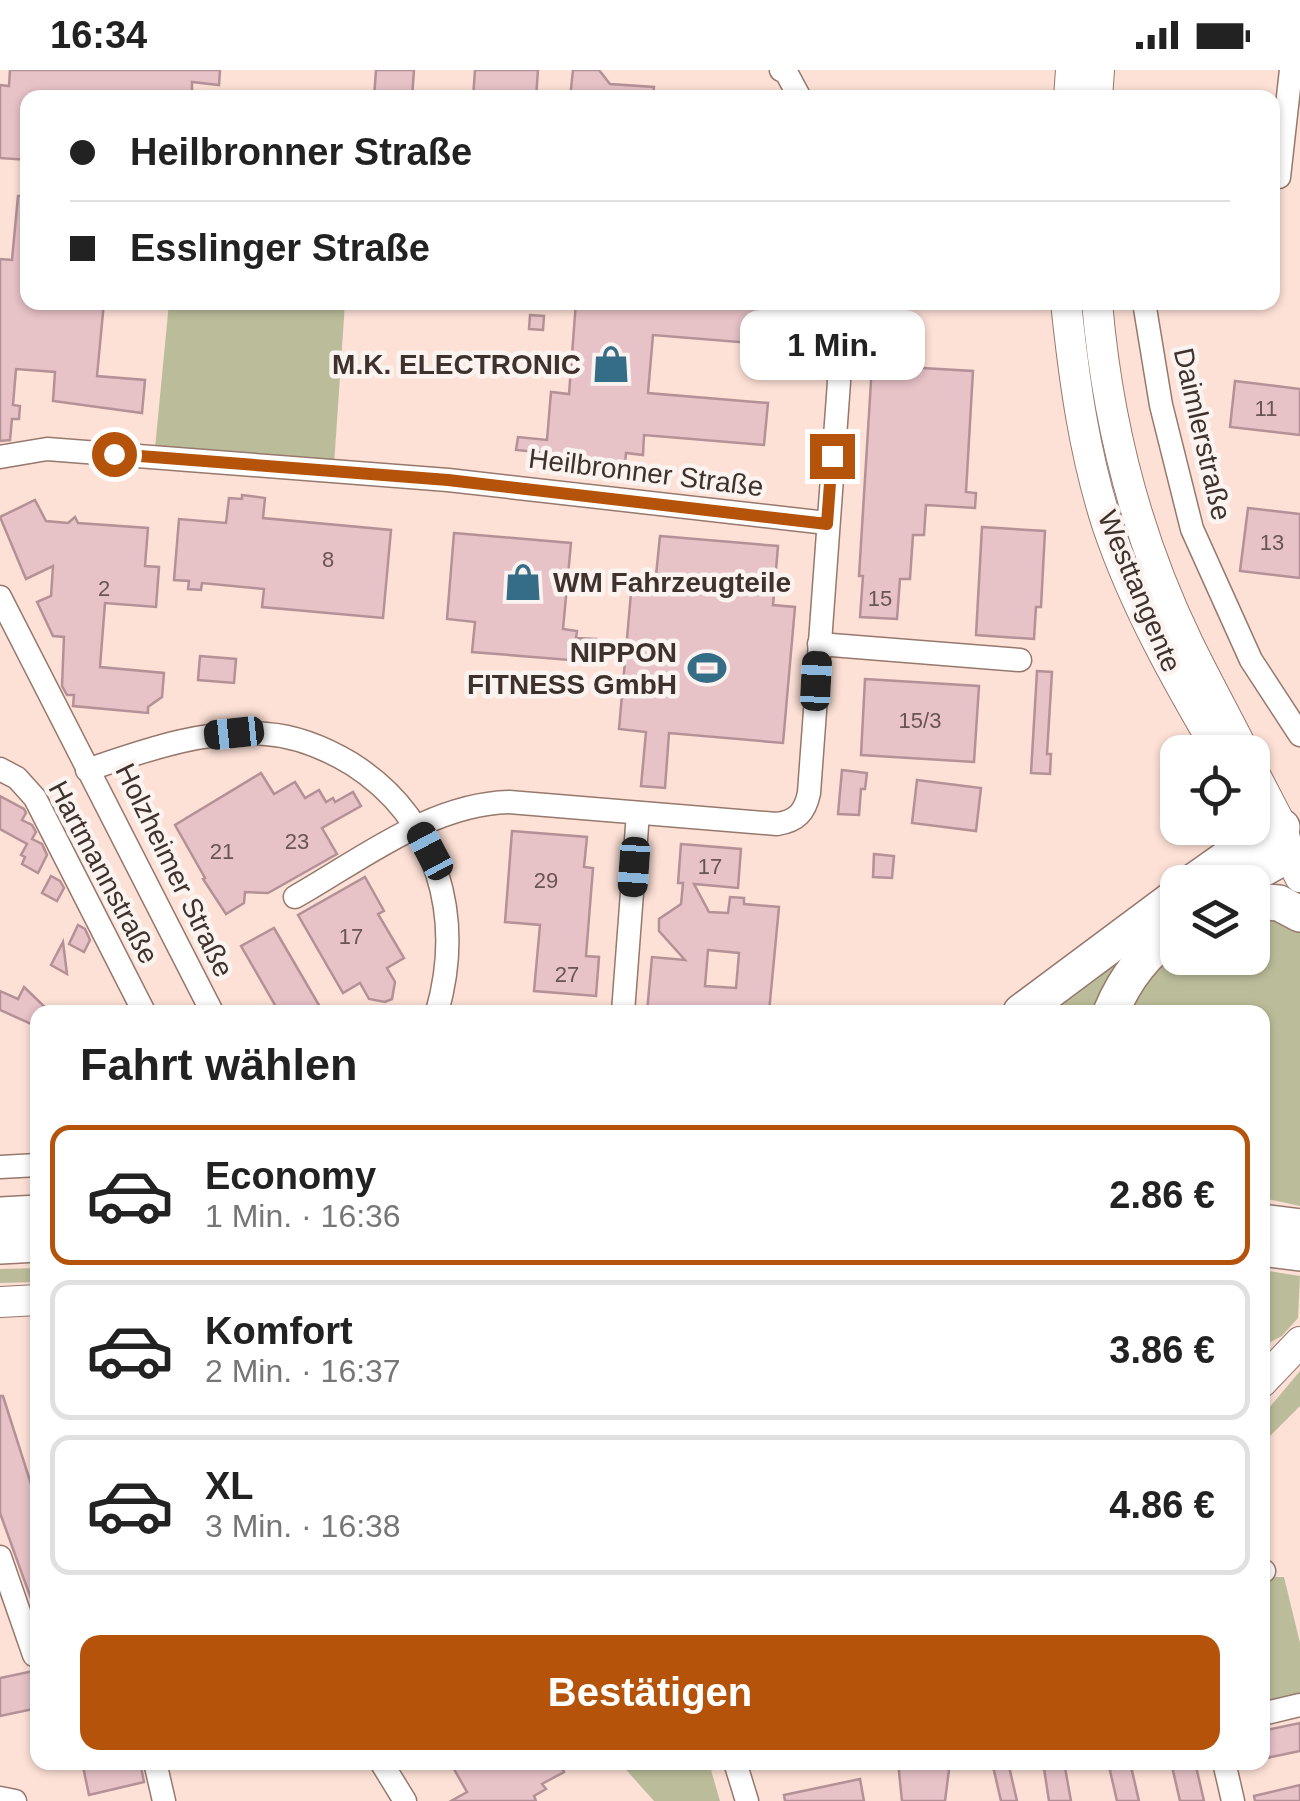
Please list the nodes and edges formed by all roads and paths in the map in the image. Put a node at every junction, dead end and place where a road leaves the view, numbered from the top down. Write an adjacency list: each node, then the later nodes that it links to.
1 (781, 70): 3 (street)
2 (1291, 70): 4 (street)
3 (796, 90)
4 (1284, 178)
5 (831, 310): 10 (street)
6 (1067, 310): 15 (main road, Westtangente)
7 (1098, 310): 16 (main road, Westtangente)
8 (1145, 310): 14 (street, Daimlerstraße)
9 (0, 457): 10 (street, Heilbronner Straße)
10 (827, 524): 12 (street)
11 (0, 596): 18 (street)
12 (819, 644): 13 (street); 20 (street)
13 (1020, 660)
14 (1300, 734)
15 (1210, 735)
16 (1235, 735)
17 (0, 769): 29 (street, Hartmannstraße)
18 (87, 770): 21 (street, Holzheimer Straße); 30 (street, Holzheimer Straße)
19 (1270, 808): 22 (main road)
20 (638, 813): 21 (street); 32 (street)
21 (417, 827): 24 (street); 31 (street, Holzheimer Straße)
22 (1284, 838): 23 (highway)
23 (1236, 865)
24 (295, 897)
25 (1270, 903): 27 (highway)
26 (1160, 908): 33 (highway)
27 (1300, 914)
28 (1160, 943): 34 (highway)
29 (140, 1005)
30 (208, 1005)
31 (438, 1005)
32 (624, 1005)
33 (1030, 1005)
34 (1115, 1005)
35 (30, 1165): 36 (street)
36 (0, 1167)
37 (30, 1213): 38 (highway)
38 (0, 1215)
39 (1270, 1223): 40 (highway)
40 (1300, 1227)
41 (30, 1244): 42 (highway)
42 (0, 1246)
43 (1270, 1249): 44 (highway)
44 (1300, 1253)
45 (30, 1300): 46 (main road)
46 (0, 1302)
47 (1300, 1342): 48 (main road)
48 (1270, 1374)
49 (0, 1557): 50 (street)
50 (30, 1643)
51 (1300, 1704): 52 (street)
52 (1270, 1712)
53 (157, 1770): 59 (street)
54 (386, 1770): 60 (street)
55 (737, 1770): 61 (street)
56 (1226, 1770): 62 (street)
57 (0, 1798): 58 (street)
58 (15, 1801)
59 (164, 1801)
60 (406, 1801)
61 (746, 1801)
62 (1233, 1801)

